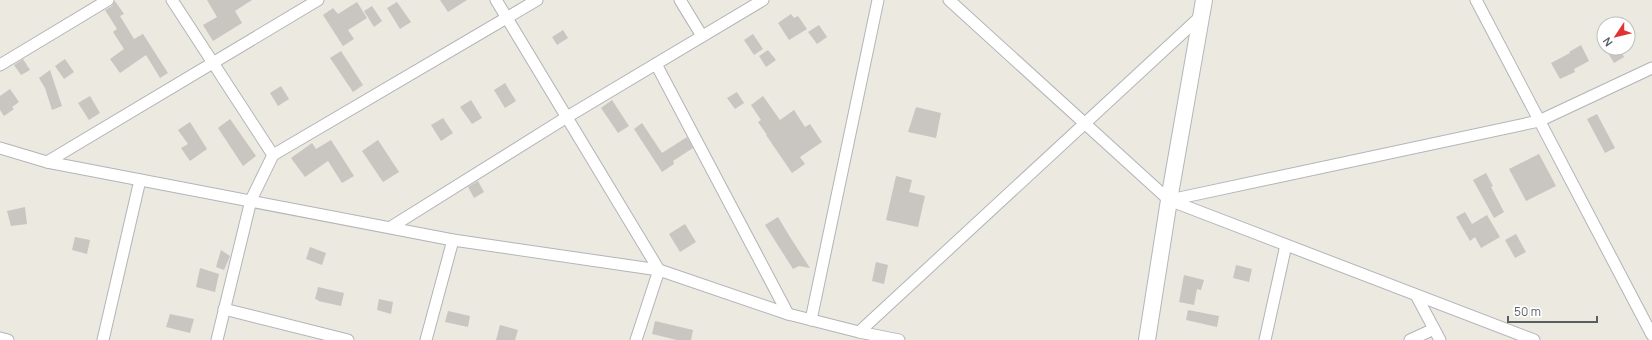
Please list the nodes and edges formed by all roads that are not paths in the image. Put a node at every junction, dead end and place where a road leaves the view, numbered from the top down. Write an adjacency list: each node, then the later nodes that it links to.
1 (108, 0): 17 (street)
2 (172, 0): 15 (street)
3 (318, 0): 15 (street)
4 (496, 0): 13 (street)
5 (537, 0): 13 (street)
6 (680, 0): 14 (street)
7 (763, 0): 14 (street)
8 (878, 0): 35 (street)
9 (949, 0): 21 (street)
10 (1204, 0): 12 (street)
11 (1476, 0): 20 (street)
12 (1201, 16): 21 (street); 27 (street)
13 (506, 18): 19 (street); 23 (street)
14 (702, 36): 16 (street)
15 (213, 63): 23 (street); 24 (street)
16 (656, 64): 19 (street); 34 (street)
17 (0, 65)
18 (1652, 68): 20 (street)
19 (567, 117): 28 (street); 31 (street)
20 (1539, 121): 27 (street); 38 (street)
21 (1086, 123): 27 (street); 37 (street)
22 (0, 148): 24 (street)
23 (273, 155): 26 (street)
24 (47, 162): 25 (street)
25 (140, 180): 26 (street); 41 (street)
26 (251, 200): 28 (street); 33 (street)
27 (1169, 200): 30 (street); 47 (street)
28 (391, 227): 29 (street)
29 (453, 240): 31 (street); 44 (street)
30 (1286, 245): 32 (street); 48 (street)
31 (659, 270): 34 (street); 45 (street)
32 (1416, 295): 36 (street); 51 (street)
33 (224, 309): 42 (street); 43 (street)
34 (788, 314): 35 (street)
35 (811, 320): 37 (street)
36 (1434, 329): 49 (street); 50 (street)
37 (853, 334): 46 (street)
38 (1652, 335)
39 (0, 338): 40 (street)
40 (8, 340)
41 (103, 340)
42 (217, 340)
43 (348, 340)
44 (426, 340)
45 (636, 340)
46 (899, 340)
47 (1147, 340)
48 (1265, 340)
49 (1410, 340)
50 (1440, 340)
51 (1534, 340)

